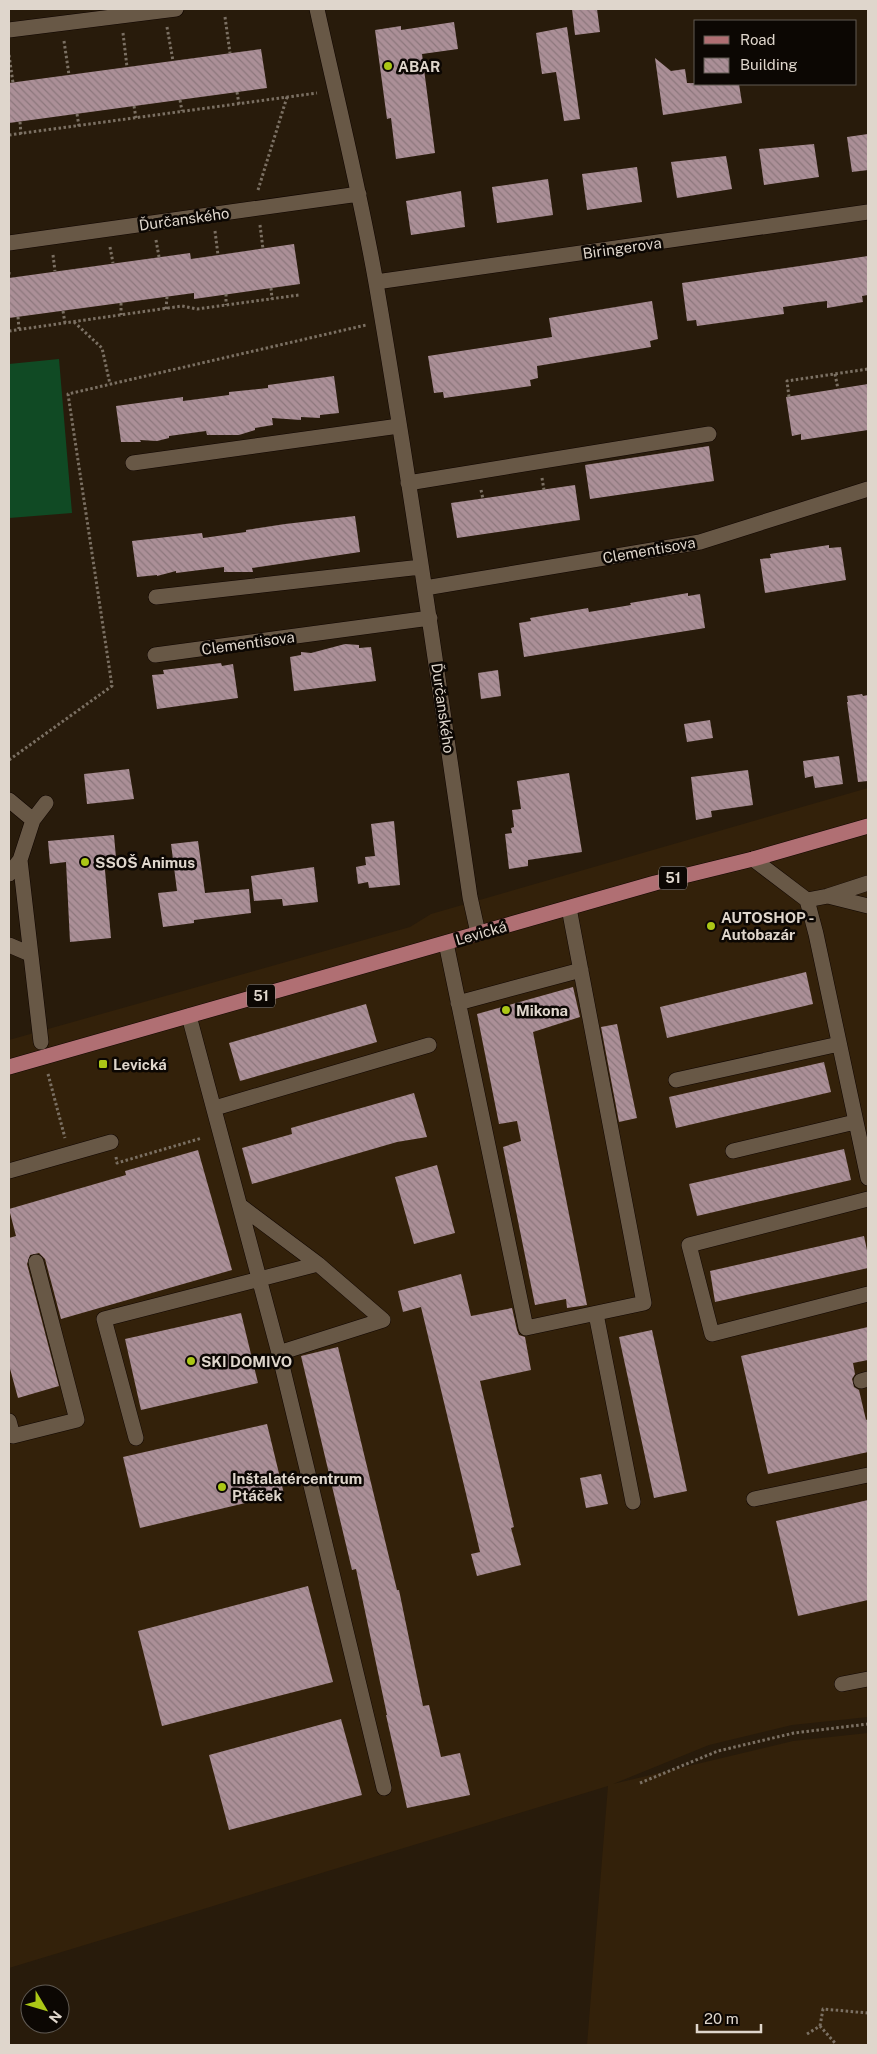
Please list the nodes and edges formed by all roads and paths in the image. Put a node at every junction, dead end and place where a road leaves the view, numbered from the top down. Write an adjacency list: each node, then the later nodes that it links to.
1 (176, 9): 5 (street)
2 (318, 9): 27 (street, Ďurčanského)
3 (225, 17): 8 (path)
4 (167, 25): 10 (path)
5 (9, 30)
6 (122, 31): 11 (path)
7 (64, 39): 12 (path)
8 (230, 53)
9 (9, 55): 13 (path)
10 (173, 61)
11 (127, 67)
12 (69, 75)
13 (12, 83)
14 (237, 92): 18 (path)
15 (323, 92): 16 (path)
16 (287, 97): 18 (path); 28 (path)
17 (180, 100): 20 (path)
18 (239, 104): 20 (path)
19 (134, 106): 22 (path)
20 (182, 112): 22 (path)
21 (77, 114): 24 (path)
22 (136, 118): 24 (path)
23 (20, 122): 25 (path)
24 (79, 126): 25 (path)
25 (21, 134): 26 (path)
26 (9, 135)
27 (359, 194): 28 (street, Ďurčanského); 36 (street, Ďurčanského)
28 (255, 209): 30 (street, Ďurčanského); 32 (path)
29 (868, 212): 36 (street, Biringerova)
30 (212, 215): 31 (street, Ďurčanského); 33 (path)
31 (9, 242)
32 (263, 249)
33 (218, 255)
34 (9, 272): 35 (path)
35 (10, 278)
36 (376, 282): 58 (street, Ďurčanského)
37 (271, 288): 41 (path)
38 (226, 294): 43 (path)
39 (299, 295): 41 (path)
40 (167, 297): 44 (path)
41 (272, 299): 43 (path)
42 (121, 303): 46 (path)
43 (226, 305): 44 (path)
44 (166, 309): 46 (path)
45 (63, 311): 49 (path)
46 (121, 315): 48 (path)
47 (18, 317): 51 (path)
48 (74, 322): 49 (path); 55 (path)
49 (65, 323): 51 (path)
50 (369, 324): 55 (path)
51 (19, 329): 52 (path)
52 (9, 331)
53 (868, 369): 54 (path)
54 (835, 374): 56 (path); 57 (path)
55 (110, 384): 68 (path)
56 (838, 389)
57 (789, 397)
58 (399, 426): 60 (street); 61 (street, Ďurčanského)
59 (709, 434): 61 (street)
60 (133, 464)
61 (408, 483): 63 (street, Ďurčanského)
62 (868, 489): 64 (street, Clementisova)
63 (421, 567): 64 (street, Ďurčanského); 65 (street)
64 (425, 588): 66 (street, Ďurčanského)
65 (156, 597)
66 (430, 618): 67 (street, Clementisova); 81 (street, Ďurčanského)
67 (155, 655)
68 (9, 760)
69 (9, 800): 71 (street)
70 (46, 803): 71 (street)
71 (33, 820): 74 (street)
72 (868, 826): 73 (main road, Levická / 51)
73 (753, 859): 78 (street); 80 (main road, Levická / 51)
74 (20, 860): 75 (street); 84 (street)
75 (9, 874)
76 (868, 883): 77 (street)
77 (828, 896): 78 (street); 79 (street)
78 (807, 900): 89 (street)
79 (868, 906)
80 (570, 908): 81 (main road, Levická / 51); 85 (street)
81 (478, 933): 82 (main road, Levická / 51)
82 (446, 943): 86 (street); 87 (main road, Levická / 51)
83 (9, 945): 84 (street)
84 (30, 954): 88 (street)
85 (581, 970): 86 (street); 105 (street)
86 (458, 1003): 105 (street)
87 (189, 1016): 91 (main road, Levická / 51); 93 (street)
88 (41, 1042)
89 (839, 1044): 92 (street); 94 (street)
90 (430, 1045): 93 (street)
91 (9, 1067)
92 (676, 1080)
93 (215, 1108): 100 (street)
94 (855, 1122): 96 (street); 98 (street)
95 (111, 1142): 97 (street)
96 (733, 1151)
97 (9, 1171)
98 (868, 1178)
99 (868, 1199): 104 (street)
100 (242, 1207): 102 (street); 103 (street)
101 (36, 1262): 107 (street)
102 (318, 1264): 103 (street); 106 (street)
103 (260, 1279): 106 (street); 108 (street)
104 (868, 1294)
105 (596, 1314): 111 (street)
106 (279, 1353): 116 (street)
107 (9, 1421)
108 (136, 1438)
109 (868, 1475): 110 (street)
110 (754, 1499)
111 (633, 1502)
112 (868, 1680): 113 (street)
113 (842, 1684)
114 (868, 1724): 115 (path)
115 (640, 1783)
116 (384, 1788)
117 (868, 2013): 118 (path)
118 (820, 2026): 119 (path); 120 (path)
119 (807, 2034)
120 (835, 2043)

